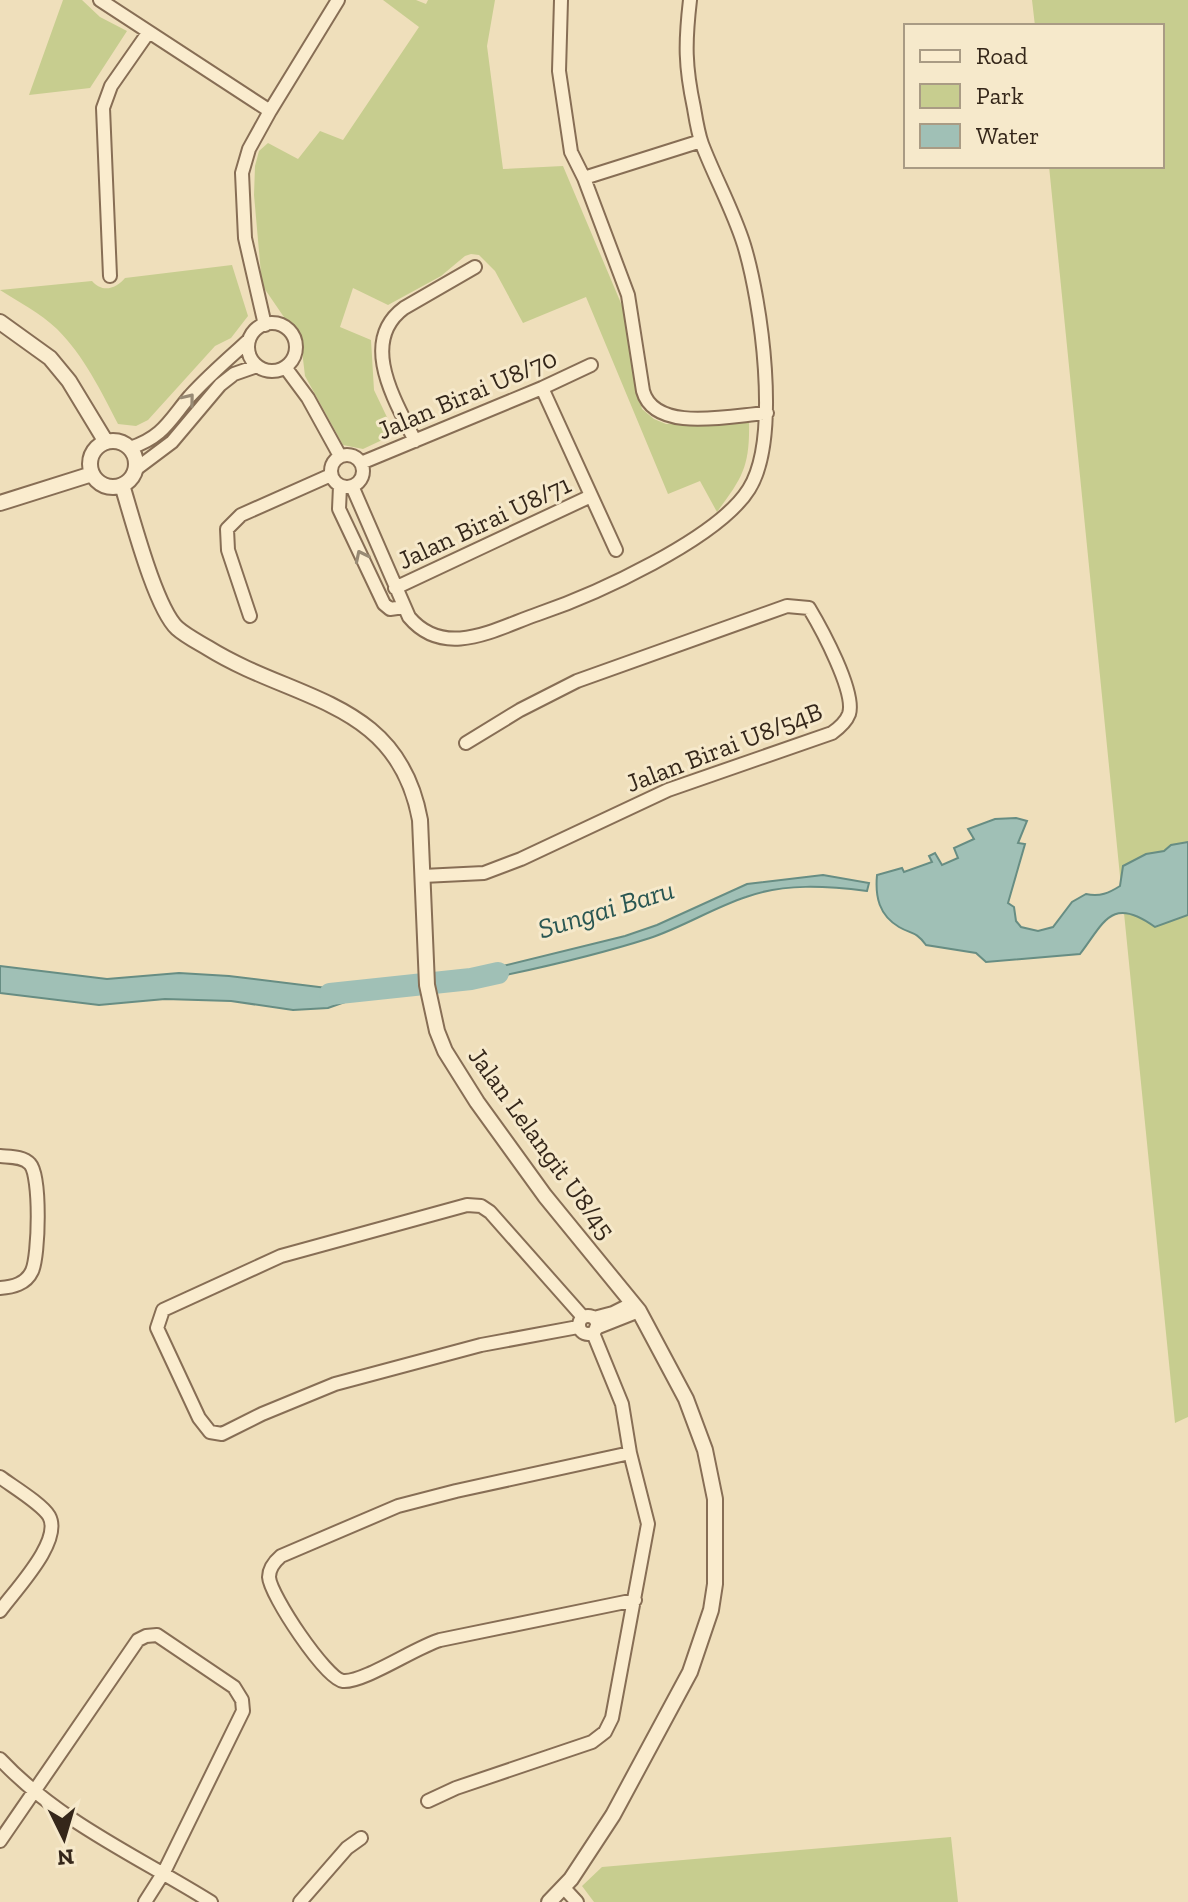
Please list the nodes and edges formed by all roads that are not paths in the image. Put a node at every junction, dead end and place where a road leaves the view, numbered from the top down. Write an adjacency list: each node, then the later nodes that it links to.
1 (100, 0): 5 (street)
2 (338, 0): 6 (street)
3 (561, 0): 8 (street)
4 (690, 0): 7 (street)
5 (148, 33): 6 (street); 10 (street)
6 (270, 111): 12 (street)
7 (701, 141): 8 (street); 18 (street)
8 (584, 178): 18 (street)
9 (475, 267): 19 (street)
10 (110, 276)
11 (0, 322): 20 (street)
12 (265, 325): 13 (street); 16 (street)
13 (249, 340): 15 (street); 21 (street, one-way to 13)
14 (591, 365): 17 (street, Jalan Birai U8/70)
15 (257, 366): 16 (street); 24 (street)
16 (285, 367): 22 (street)
17 (542, 388): 19 (street, Jalan Birai U8/70); 28 (street, Jalan Birai U8/71)
18 (767, 413): 32 (street)
19 (415, 441): 23 (street, Jalan Birai U8/70)
20 (106, 442): 21 (street); 25 (street)
21 (130, 448): 24 (street)
22 (340, 456): 23 (street); 26 (street)
23 (361, 463): 26 (street)
24 (136, 469): 27 (street)
25 (92, 474): 27 (street); 29 (street)
26 (341, 482): 31 (street); 32 (street, one-way to 26); 33 (street)
27 (122, 485): 35 (street, Jalan Lelangit U8/45)
28 (591, 496): 30 (street, Jalan Birai U8/71); 31 (street, Jalan Birai U8/71)
29 (0, 503)
30 (616, 550)
31 (395, 588): 32 (street)
32 (404, 607)
33 (250, 616)
34 (466, 743): 35 (street, Jalan Birai U8/54B)
35 (423, 876): 38 (street, Jalan Lelangit U8/45)
36 (0, 1156): 37 (street)
37 (0, 1288)
38 (636, 1307): 39 (street); 50 (street, Jalan Lelangit U8/45)
39 (589, 1325): 39 (street); 40 (street)
40 (630, 1453): 42 (street); 42 (street)
41 (0, 1477): 43 (street)
42 (635, 1600): 46 (street)
43 (0, 1611)
44 (0, 1759): 45 (street)
45 (34, 1792): 48 (street); 49 (street); 49 (street)
46 (428, 1801)
47 (361, 1838): 53 (street)
48 (0, 1841)
49 (164, 1872): 51 (street); 52 (street)
50 (564, 1888): 54 (street, Jalan Lelangit U8/45); 55 (street)
51 (145, 1902)
52 (211, 1902)
53 (300, 1902)
54 (551, 1902)
55 (577, 1902)

